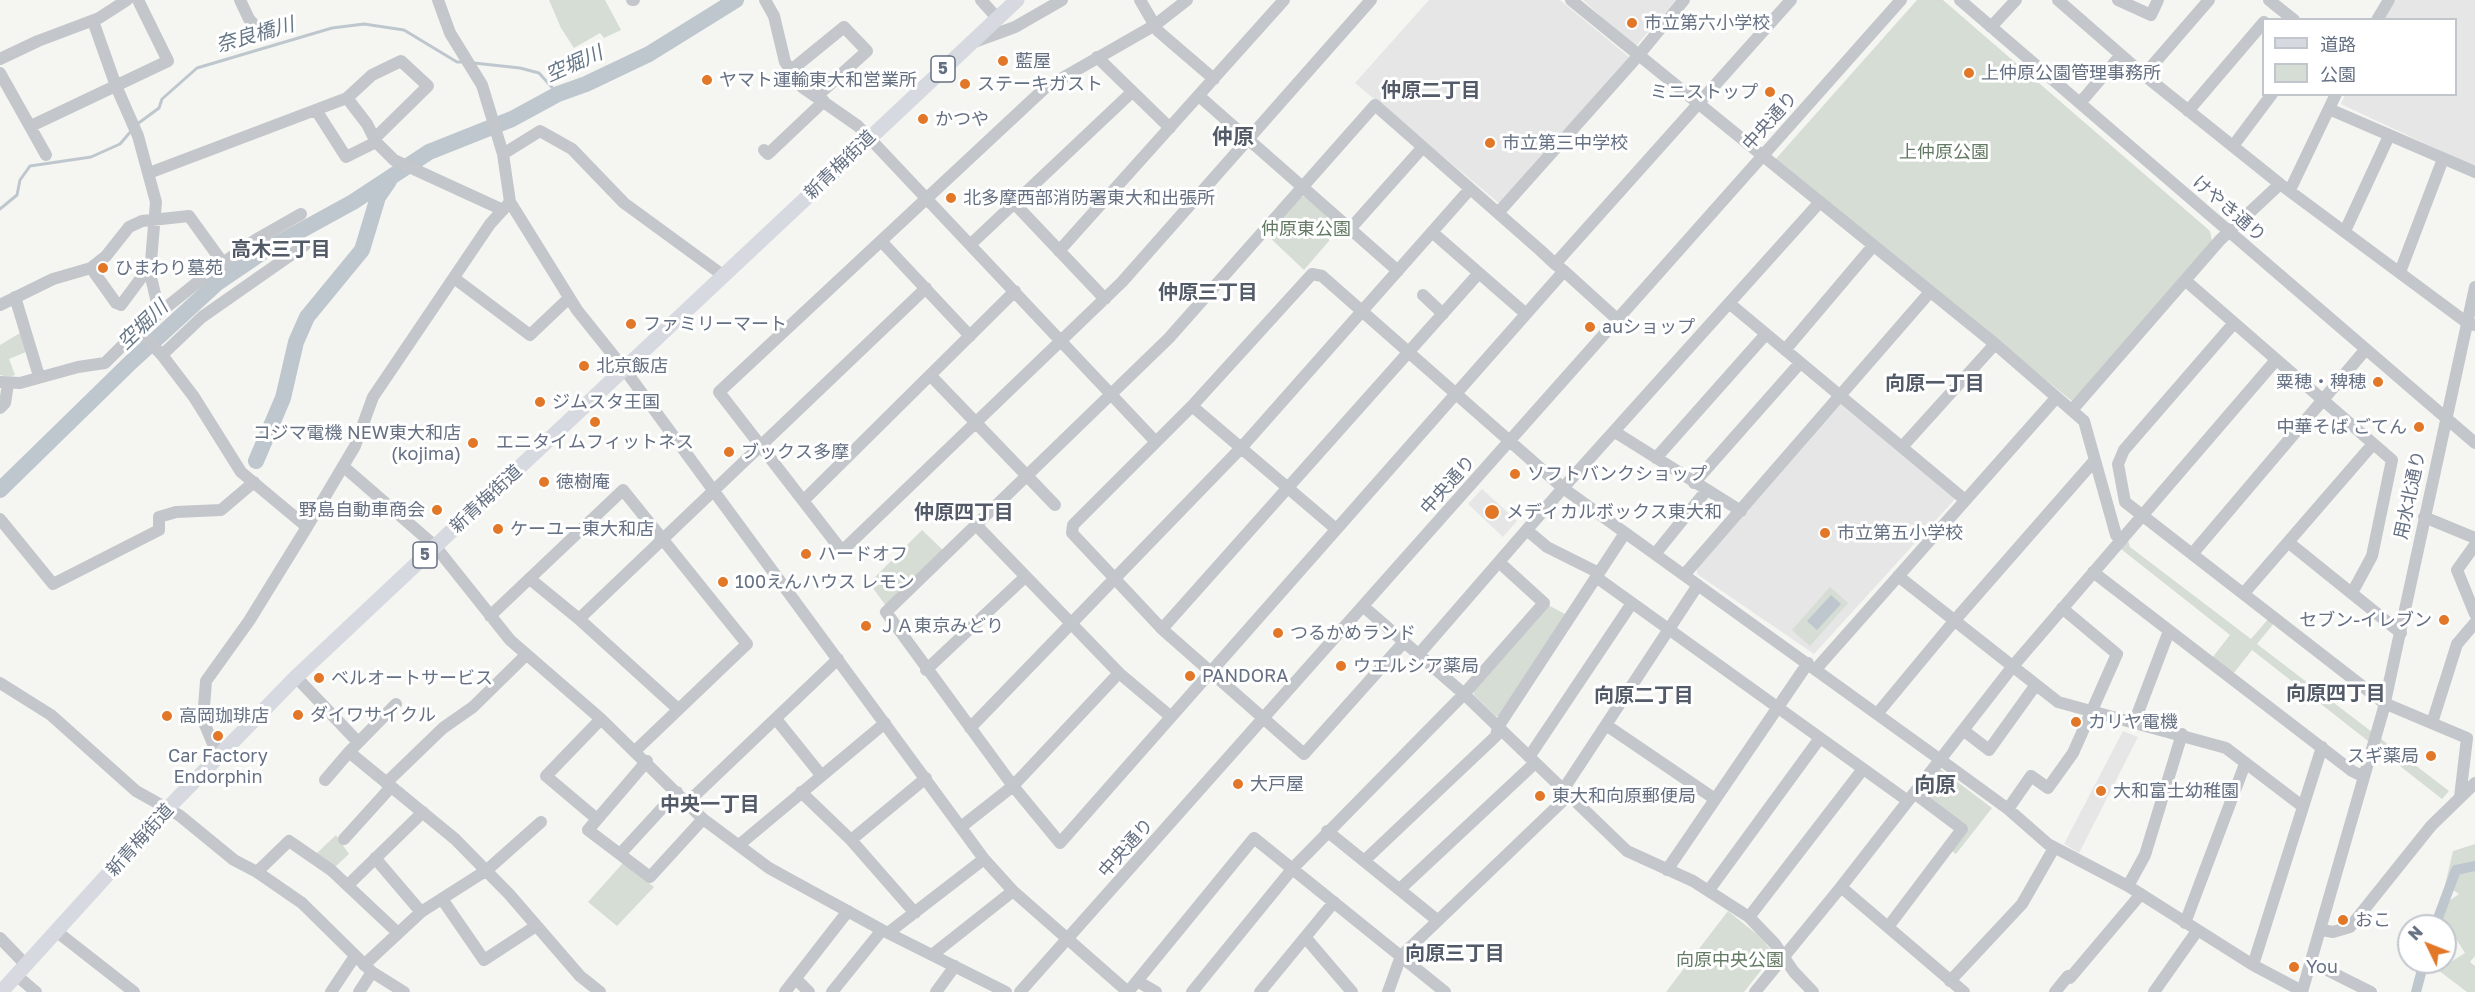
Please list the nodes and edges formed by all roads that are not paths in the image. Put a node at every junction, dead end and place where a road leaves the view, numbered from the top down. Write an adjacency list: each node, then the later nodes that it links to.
1 (138, 0): 44 (street)
2 (240, 0): 33 (street)
3 (438, 0): 64 (street)
4 (765, 0): 40 (street)
5 (981, 0): 28 (street)
6 (1017, 0): 28 (main road, 新青梅街道 / 5)
7 (1062, 0): 35 (street)
8 (1140, 0): 31 (street)
9 (1187, 0): 31 (street)
10 (1284, 0): 43 (street)
11 (1371, 0): 60 (street)
12 (1571, 0): 36 (street)
13 (1684, 0): 36 (street)
14 (1791, 0): 52 (street)
15 (1901, 0): 67 (street, 中央通り)
16 (1960, 0): 32 (street, けやき通り)
17 (2016, 0): 32 (street)
18 (2058, 0): 37 (street)
19 (2118, 0): 20 (street)
20 (2158, 0)
21 (2209, 0): 42 (street)
22 (2389, 0): 27 (street)
23 (123, 1): 29 (street)
24 (2273, 3): 25 (street); 26 (street)
25 (2266, 18)
26 (2292, 18)
27 (2378, 18)
28 (998, 19): 35 (main road, 新青梅街道 / 5)
29 (93, 21): 38 (street); 44 (street)
30 (2262, 23): 55 (street)
31 (1155, 25): 39 (street); 43 (street)
32 (1992, 27): 51 (street, けやき通り)
33 (257, 28)
34 (0, 43): 38 (street)
35 (973, 43): 59 (main road, 新青梅街道 / 5)
36 (1634, 53): 52 (street); 78 (street)
37 (2121, 56): 42 (street); 51 (street)
38 (3, 57)
39 (1097, 57): 45 (street); 74 (street)
40 (790, 71): 50 (street); 50 (street)
41 (0, 72): 56 (street)
42 (2144, 75): 55 (street)
43 (1214, 79): 46 (street)
44 (116, 86): 56 (street); 70 (street)
45 (1132, 92): 57 (street); 75 (street)
46 (1199, 96): 57 (street); 60 (street)
47 (2270, 96): 62 (street)
48 (2335, 96): 53 (street)
49 (347, 98): 54 (street); 61 (street); 61 (street)
50 (821, 98): 59 (street); 65 (street)
51 (2080, 103): 84 (street, けやき通り)
52 (1699, 104): 67 (street); 93 (street)
53 (2329, 109): 58 (street); 71 (street)
54 (315, 110): 61 (street); 70 (street)
55 (2188, 111): 62 (street)
56 (31, 126): 66 (street)
57 (1170, 129): 89 (street)
58 (2389, 136): 68 (street); 82 (street)
59 (868, 137): 74 (street); 97 (main road, 新青梅街道 / 5)
60 (1248, 139): 72 (street); 107 (street)
61 (376, 140): 77 (street)
62 (2233, 146): 71 (street)
63 (1423, 147): 72 (street); 73 (street); 81 (street)
64 (501, 149): 77 (street); 97 (street)
65 (764, 150)
66 (46, 154)
67 (1763, 156): 76 (street); 114 (street, 中央通り)
68 (2443, 159): 69 (street); 95 (street)
69 (2475, 172)
70 (149, 173): 80 (street)
71 (2285, 187): 82 (street); 84 (street)
72 (1304, 188): 81 (street); 133 (street)
73 (1470, 189): 78 (street); 83 (street)
74 (927, 197): 85 (street); 86 (street)
75 (1014, 203): 86 (street); 89 (street)
76 (1819, 203): 88 (street); 108 (street)
77 (507, 206): 98 (street); 106 (street)
78 (1498, 213): 93 (street)
79 (301, 214): 90 (street)
80 (155, 220): 90 (street); 91 (street); 92 (street)
81 (1350, 229): 94 (street)
82 (2345, 231): 95 (street)
83 (1432, 232): 94 (street); 96 (street)
84 (2227, 233): 99 (street); 122 (street, けやき通り)
85 (881, 241): 101 (street); 147 (street)
86 (971, 244): 102 (street)
87 (305, 245): 124 (street)
88 (1873, 246): 103 (street); 123 (street)
89 (1059, 251): 107 (street)
90 (223, 262): 110 (street)
91 (150, 266): 92 (street); 110 (street)
92 (91, 268): 105 (street)
93 (1559, 268): 113 (street); 114 (street)
94 (1398, 271): 111 (street)
95 (2400, 272): 116 (street)
96 (1479, 273): 112 (street); 113 (street)
97 (724, 276): 128 (main road, 新青梅街道 / 5)
98 (454, 278): 106 (street); 152 (street)
99 (2186, 281): 115 (street); 139 (street)
100 (2475, 287): 116 (street, 用水北通り)
101 (926, 288): 119 (street); 147 (street)
102 (1015, 291): 119 (street); 120 (street)
103 (1930, 292): 121 (street); 134 (street)
104 (1423, 295): 112 (street)
105 (15, 297): 109 (street); 130 (street)
106 (569, 298): 128 (street)
107 (1105, 299): 120 (street)
108 (1729, 303): 118 (street); 142 (street)
109 (0, 305)
110 (159, 311): 117 (street)
111 (1363, 312): 125 (street); 137 (street); 149 (street)
112 (1443, 314): 125 (street)
113 (1526, 314): 132 (street)
114 (1618, 320): 144 (street, 中央通り)
115 (2234, 323): 126 (street); 164 (street)
116 (2471, 323): 140 (street, 用水北通り)
117 (140, 332): 124 (street); 130 (street)
118 (1766, 334): 123 (street); 150 (street)
119 (970, 336): 129 (street)
120 (1061, 341): 133 (street); 141 (street)
121 (1995, 344): 135 (street); 148 (street)
122 (2366, 349): 136 (street); 140 (street, けやき通り)
123 (1785, 350): 127 (street)
124 (161, 353): 154 (street)
125 (1408, 353): 132 (street); 158 (street)
126 (2276, 360): 136 (street); 164 (street)
127 (1800, 363): 134 (street); 155 (street)
128 (625, 370): 157 (street); 177 (main road, 新青梅街道 / 5)
129 (930, 375): 141 (street); 161 (street)
130 (39, 376): 131 (street)
131 (4, 383): 138 (street)
132 (1455, 394): 144 (street); 169 (street)
133 (1112, 395): 143 (street); 153 (street)
134 (1840, 396): 148 (street); 163 (street)
135 (2056, 398): 139 (street); 160 (street)
136 (2322, 400): 146 (street); 178 (street)
137 (1192, 406): 143 (street); 149 (street)
138 (0, 408)
139 (2072, 410): 151 (street)
140 (2445, 417): 145 (street, けやき通り); 165 (street, 用水北通り)
141 (977, 423): 153 (street); 161 (street)
142 (1615, 432): 150 (street); 156 (street)
143 (1155, 441): 187 (street)
144 (1510, 442): 156 (street); 192 (street, 中央通り)
145 (2475, 443)
146 (2373, 444): 175 (street); 190 (street)
147 (760, 445): 157 (street); 161 (street)
148 (1902, 447): 160 (street)
149 (1241, 448): 158 (street); 187 (street)
150 (1656, 458): 155 (street)
151 (2095, 460): 174 (street); 197 (street)
152 (344, 467): 168 (street); 177 (street)
153 (1027, 476): 162 (street); 167 (street)
154 (254, 482): 166 (street); 168 (street)
155 (1695, 483): 159 (street)
156 (1563, 488): 170 (street); 171 (street)
157 (713, 489): 172 (street); 207 (street)
158 (1290, 489): 169 (street); 200 (street)
159 (1706, 491): 163 (street); 179 (street)
160 (1964, 499): 184 (street)
161 (804, 500)
162 (1055, 505)
163 (1741, 511): 183 (street)
164 (2143, 514): 174 (street); 178 (street)
165 (2424, 517): 173 (street); 203 (street, 用水北通り)
166 (0, 519)
167 (977, 526): 185 (street); 210 (street)
168 (307, 527): 240 (street)
169 (1336, 529): 211 (street)
170 (1528, 531): 180 (street); 182 (street)
171 (1625, 533): 179 (street); 182 (street)
172 (663, 537): 186 (street); 196 (street); 220 (street)
173 (2475, 538)
174 (2121, 541): 181 (street)
175 (2288, 542): 189 (street); 190 (street)
176 (2475, 545): 194 (street)
177 (435, 546): 195 (street); 213 (main road, 新青梅街道 / 5)
178 (2193, 553): 189 (street)
179 (1655, 554): 183 (street)
180 (1500, 563): 205 (street); 216 (street)
181 (2094, 572): 193 (street); 202 (street)
182 (1597, 575): 191 (street); 231 (street)
183 (1684, 575): 188 (street)
184 (1898, 576): 197 (street); 208 (street)
185 (1025, 577): 198 (street); 210 (street)
186 (530, 579): 195 (street); 196 (street)
187 (1114, 579): 198 (street); 200 (street)
188 (1698, 585): 201 (street); 208 (street)
189 (2244, 593): 219 (street)
190 (2352, 593): 203 (street)
191 (1632, 603): 201 (street); 242 (street)
192 (1364, 607): 204 (street); 226 (street, 中央通り)
193 (2062, 608): 209 (street); 221 (street)
194 (2475, 614)
195 (490, 616): 206 (street)
196 (579, 619): 220 (street)
197 (1955, 620): 209 (street); 222 (street)
198 (1068, 623): 212 (street); 232 (street)
199 (2475, 623): 229 (street)
200 (1162, 628): 211 (street)
201 (1668, 629): 218 (street); 230 (street)
202 (2169, 631): 228 (street); 237 (street)
203 (2401, 633): 219 (street, 用水北通り)
204 (1404, 642): 205 (street); 226 (street)
205 (1419, 654): 216 (street)
206 (526, 655): 224 (street); 251 (street)
207 (838, 659): 225 (street); 227 (street)
208 (1812, 666): 218 (street); 222 (street)
209 (2013, 666): 215 (street); 233 (street)
210 (926, 670): 232 (street)
211 (1209, 672): 223 (street); 226 (street)
212 (1119, 674): 223 (street); 252 (street)
213 (296, 678): 236 (street); 240 (main road, 新青梅街道 / 5)
214 (0, 683): 261 (street)
215 (2035, 686): 221 (street); 233 (street)
216 (1464, 694): 231 (street); 268 (street)
217 (396, 704): 236 (street)
218 (1777, 707): 235 (street); 258 (street)
219 (2384, 707): 229 (street); 247 (street, 用水北通り)
220 (678, 709): 238 (street)
221 (2094, 711): 228 (street); 262 (street)
222 (1877, 714): 241 (street)
223 (1170, 716): 252 (street)
224 (601, 719): 238 (street); 264 (street)
225 (776, 719): 246 (street); 259 (street)
226 (1266, 719): 305 (street, 中央通り)
227 (885, 723): 246 (street); 248 (street)
228 (2134, 723): 234 (street)
229 (2432, 723): 256 (street)
230 (1606, 725): 255 (street); 258 (street)
231 (1498, 727): 242 (street); 276 (street)
232 (970, 728): 252 (street)
233 (1963, 730): 241 (street)
234 (2182, 734): 244 (street); 282 (street)
235 (1820, 738): 245 (street); 285 (street)
236 (358, 742): 239 (street)
237 (2322, 747): 247 (street); 260 (street)
238 (635, 751): 243 (street)
239 (349, 752): 249 (street); 251 (street)
240 (221, 754): 261 (main road, 新青梅街道 / 5)
241 (1940, 759): 257 (street); 262 (street)
242 (1532, 760): 255 (street); 284 (street)
243 (647, 761): 253 (street); 264 (street)
244 (2245, 764): 260 (street); 295 (street)
245 (1863, 769): 257 (street); 293 (street)
246 (821, 775): 254 (street)
247 (2364, 777): 298 (street, 用水北通り)
248 (926, 778): 267 (street); 270 (street)
249 (325, 780)
250 (2475, 783): 256 (street)
251 (388, 785): 263 (street); 269 (street)
252 (1012, 786): 267 (street)
253 (677, 792): 259 (street); 273 (street)
254 (801, 792): 270 (street); 271 (street)
255 (1565, 793): 279 (street); 294 (street)
256 (2460, 796): 298 (street)
257 (1911, 797): 283 (street); 297 (street)
258 (1715, 799): 279 (street)
259 (688, 802): 265 (street)
260 (2302, 806): 311 (street)
261 (168, 808): 280 (street); 299 (main road, 新青梅街道 / 5)
262 (2008, 809): 272 (street)
263 (423, 812): 274 (street); 278 (street)
264 (597, 819): 273 (street)
265 (703, 819): 271 (street); 273 (street)
266 (542, 822): 278 (street)
267 (961, 827): 275 (street)
268 (1328, 831): 276 (street); 277 (street)
269 (344, 839)
270 (851, 840): 292 (street)
271 (739, 845): 290 (street)
272 (2051, 846): 282 (street); 316 (street)
273 (620, 854)
274 (375, 858): 281 (street); 291 (street)
275 (984, 859): 286 (street); 292 (street)
276 (1365, 860): 284 (street)
277 (1293, 868): 289 (street); 315 (street); 332 (street)
278 (487, 870): 288 (street); 296 (street)
279 (1667, 870): 285 (street)
280 (257, 872): 281 (street); 310 (street)
281 (348, 885): 302 (street)
282 (2128, 886): 287 (street)
283 (1841, 887): 297 (street); 308 (street)
284 (1400, 889): 294 (street)
285 (1709, 890): 293 (street)
286 (1013, 891): 305 (street); 306 (street)
287 (2140, 894): 295 (street); 340 (street)
288 (442, 899): 291 (street); 296 (street)
289 (1334, 902): 303 (street); 307 (street)
290 (848, 911): 301 (street); 314 (street)
291 (421, 912): 302 (street)
292 (915, 913): 301 (street)
293 (1749, 917): 308 (street)
294 (1437, 920): 307 (street)
295 (2185, 923): 300 (street)
296 (536, 926): 323 (street)
297 (1888, 927): 316 (street)
298 (2322, 930): 309 (street, 用水北通り)
299 (56, 931): 313 (main road, 新青梅街道 / 5); 320 (street)
300 (2197, 931): 311 (street); 341 (street)
301 (885, 932): 306 (street); 326 (street)
302 (398, 933): 310 (street)
303 (1305, 937): 333 (street); 334 (street)
304 (0, 938): 313 (street)
305 (1067, 940): 329 (street, 中央通り); 330 (street)
306 (933, 955): 312 (street)
307 (1401, 956): 335 (street); 336 (street)
308 (1783, 958): 337 (street); 338 (street)
309 (2311, 962): 342 (street, 用水北通り); 343 (street)
310 (364, 964): 317 (street); 321 (street); 322 (street)
311 (2253, 965): 342 (street)
312 (955, 966): 327 (street); 328 (street)
313 (21, 970): 318 (main road, 新青梅街道 / 5); 319 (street)
314 (796, 979): 324 (street); 325 (street)
315 (1137, 981): 330 (street); 331 (street)
316 (1950, 981): 339 (street)
317 (334, 991)
318 (0, 992)
319 (36, 992)
320 (134, 992)
321 (358, 992)
322 (404, 992)
323 (600, 992)
324 (785, 992)
325 (809, 992)
326 (832, 992)
327 (936, 992)
328 (1006, 992)
329 (1020, 992)
330 (1128, 992)
331 (1156, 992)
332 (1192, 992)
333 (1260, 992)
334 (1352, 992)
335 (1388, 992)
336 (1445, 992)
337 (1755, 992)
338 (1813, 992)
339 (1964, 992)
340 (2055, 992)
341 (2154, 992)
342 (2302, 992)
343 (2371, 992)

